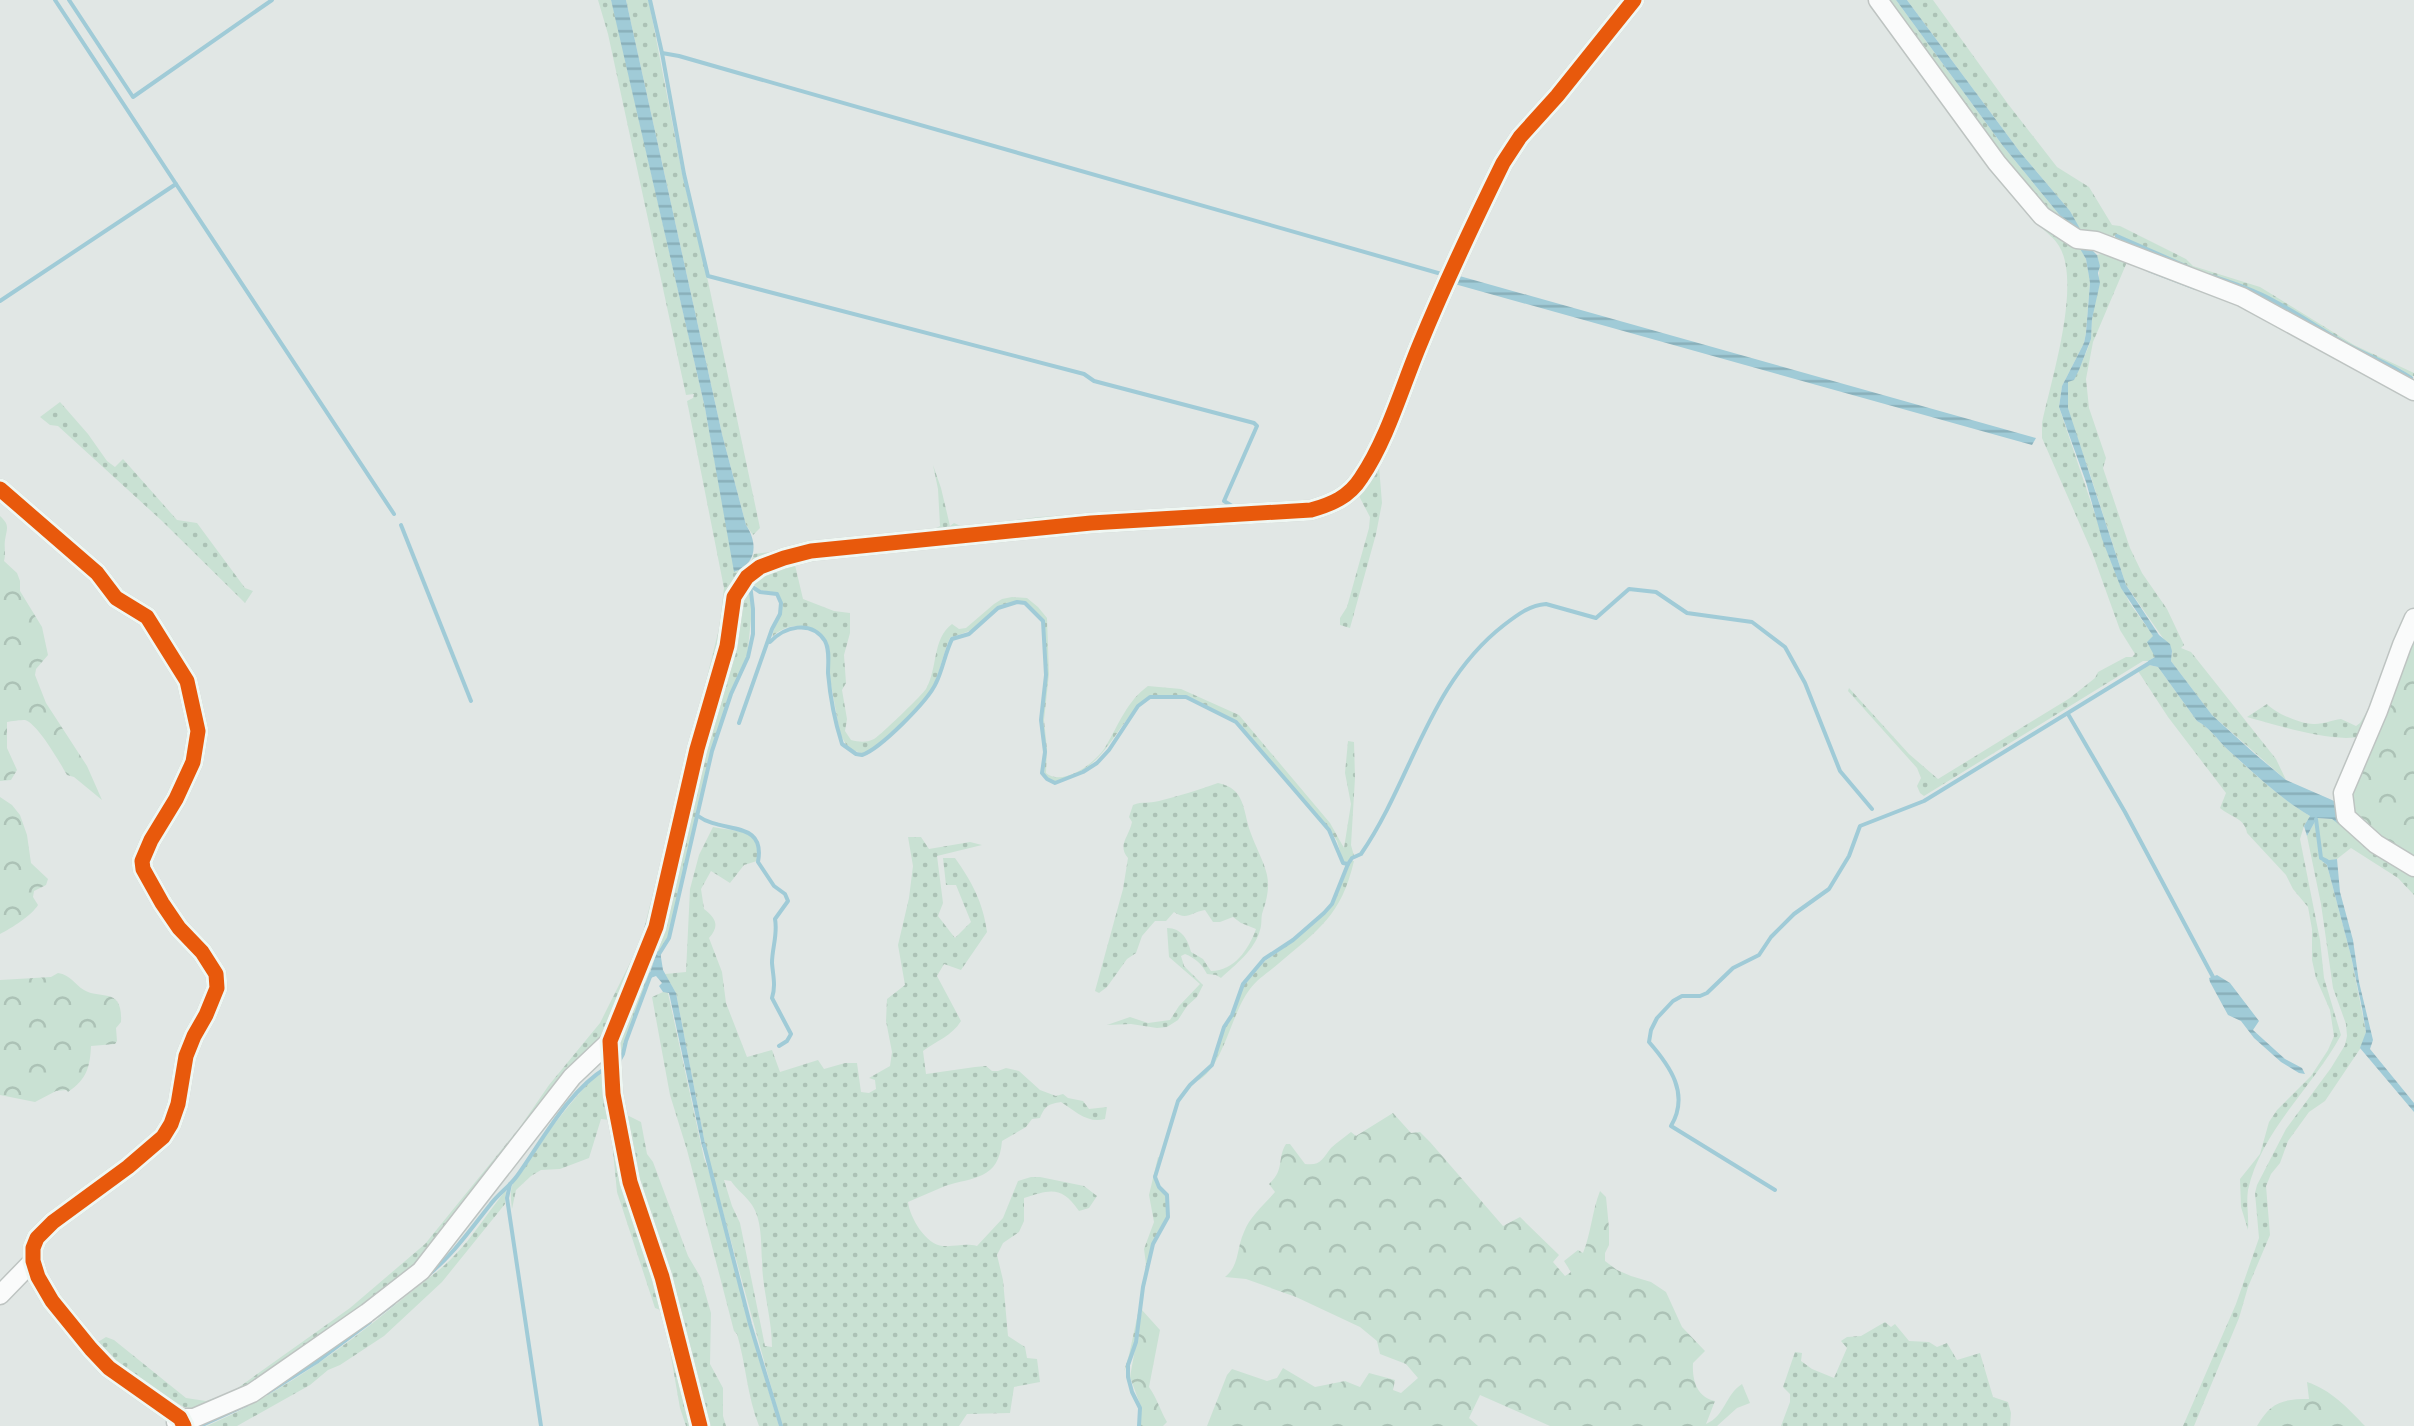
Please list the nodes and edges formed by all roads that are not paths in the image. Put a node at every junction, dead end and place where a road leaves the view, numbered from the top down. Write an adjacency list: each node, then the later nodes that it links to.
1 (1634, 0): 7 (street)
2 (1878, 0): 3 (street)
3 (2414, 390)
4 (0, 489): 8 (street)
5 (2414, 618): 6 (street)
6 (2414, 868)
7 (610, 1041): 10 (street); 11 (street)
8 (32, 1261): 9 (street); 10 (street)
9 (0, 1295)
10 (179, 1423)
11 (700, 1426)

